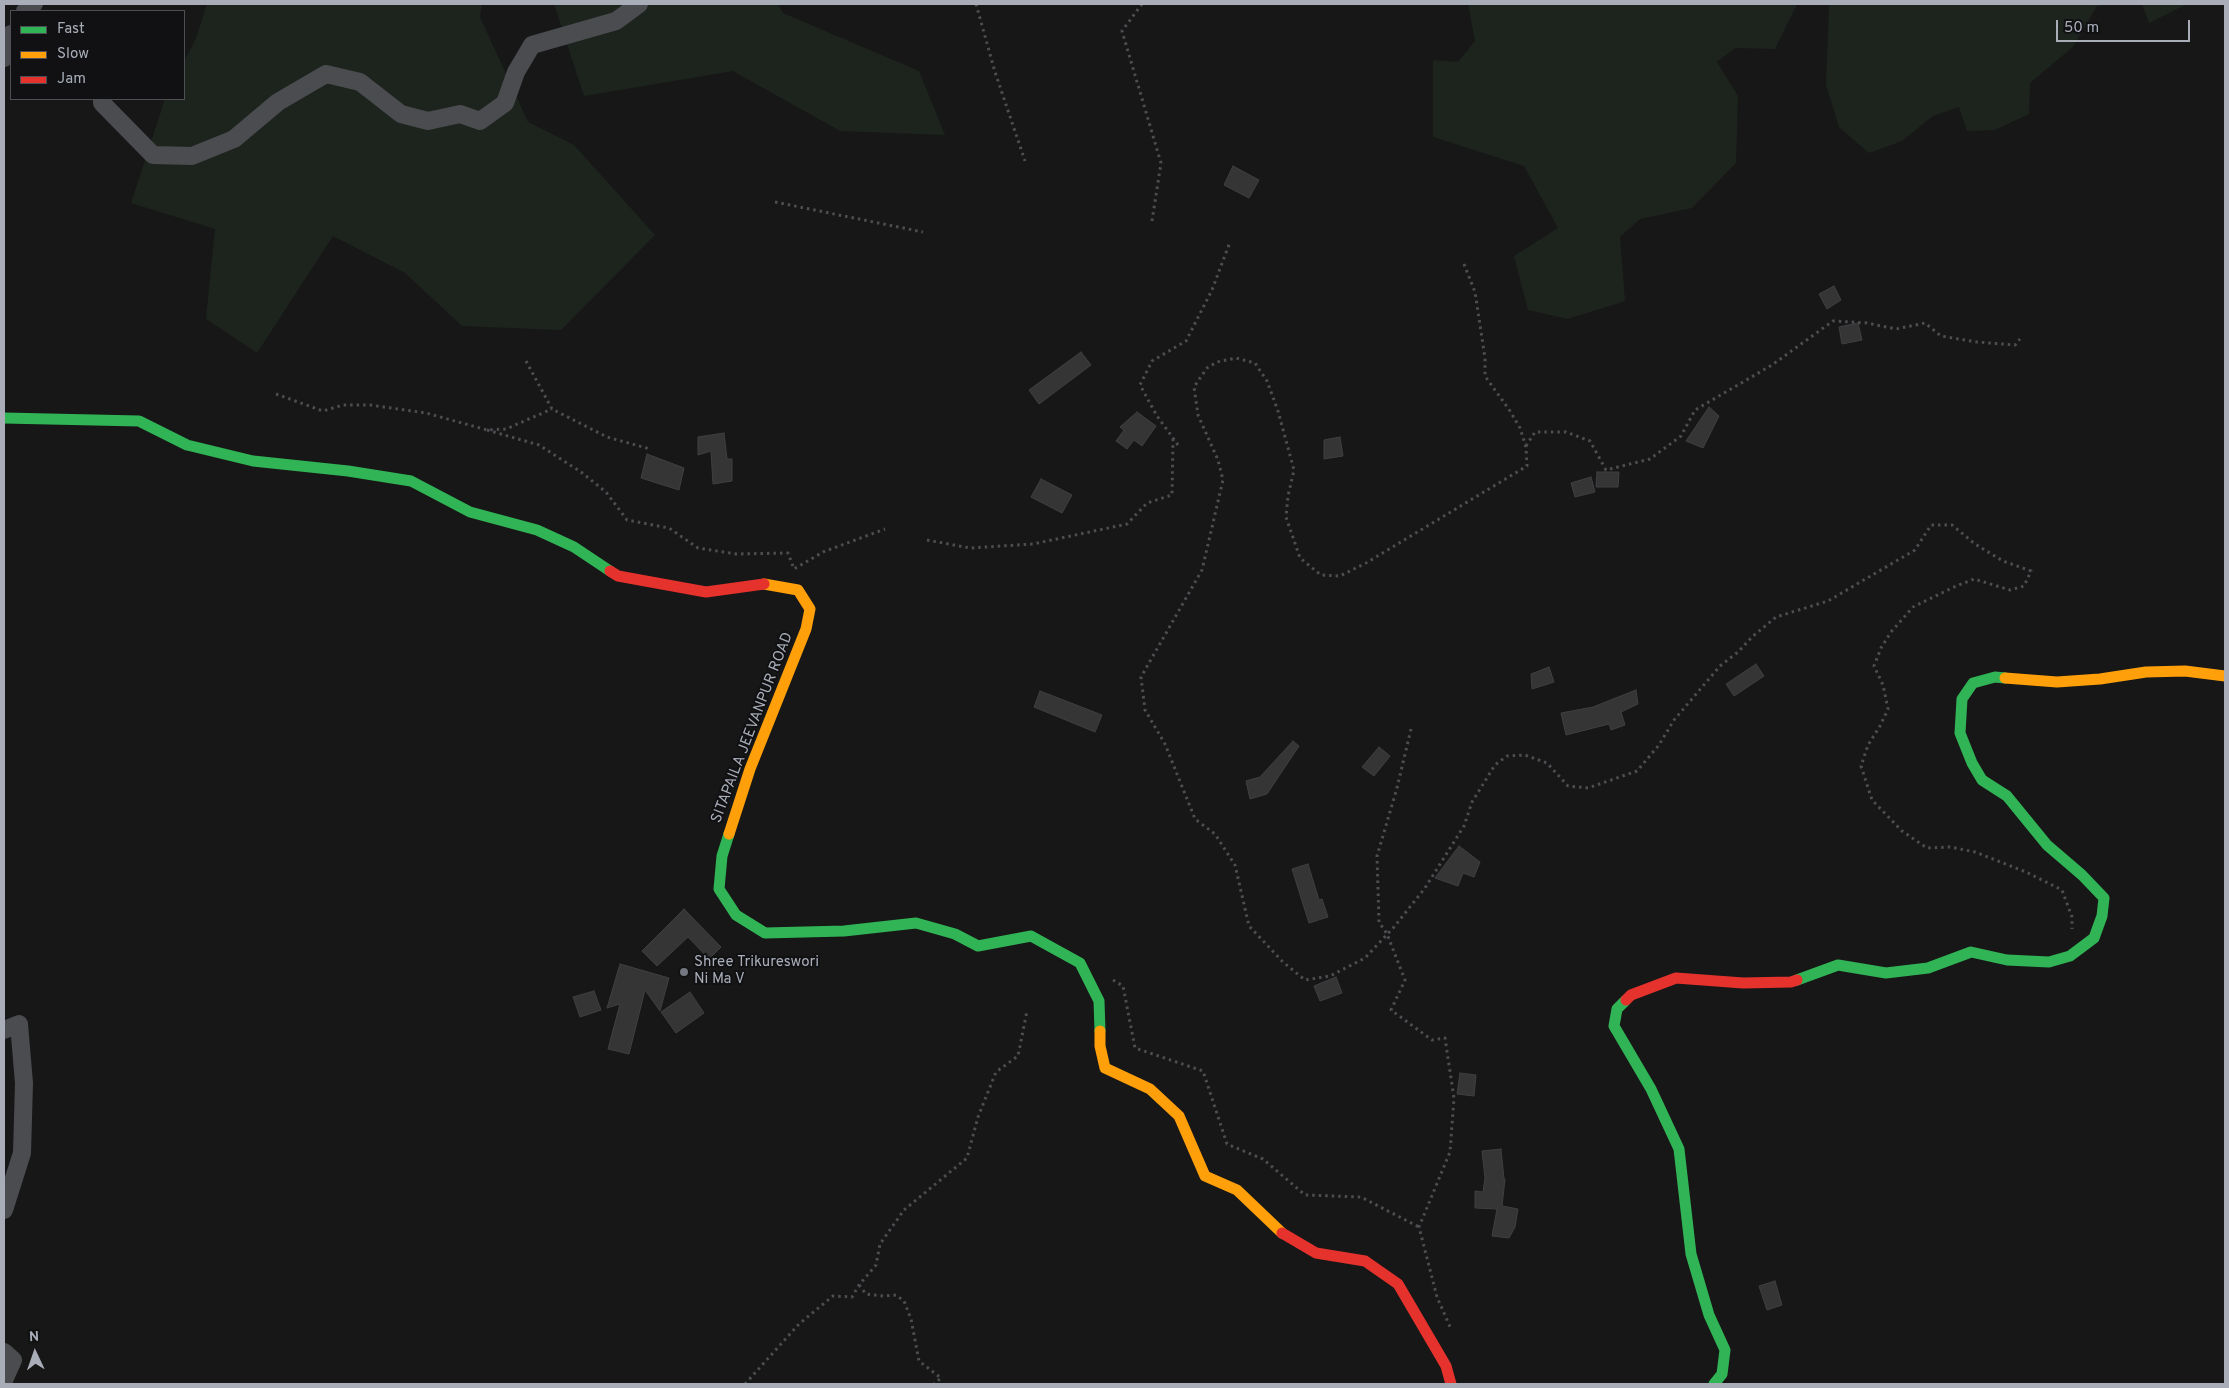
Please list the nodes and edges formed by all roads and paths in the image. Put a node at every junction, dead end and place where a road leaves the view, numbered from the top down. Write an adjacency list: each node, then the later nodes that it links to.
1 (639, 4): 6 (street)
2 (976, 4): 7 (path)
3 (1142, 4): 9 (path)
4 (10, 37): 5 (street)
5 (4, 58)
6 (102, 100)
7 (1025, 161)
8 (775, 202): 10 (path)
9 (1152, 221)
10 (923, 232)
11 (1230, 242): 19 (path)
12 (1464, 264): 21 (path)
13 (2020, 339): 21 (path)
14 (526, 360): 16 (path)
15 (276, 394): 18 (path)
16 (552, 409): 18 (path); 22 (path)
17 (4, 418): 40 (street, SITAPAILA JEEVANPUR ROAD)
18 (487, 430): 23 (path)
19 (1173, 439): 20 (path); 24 (path)
20 (1178, 445)
21 (1526, 447): 27 (path)
22 (650, 449)
23 (885, 529)
24 (927, 540)
25 (2225, 676): 28 (street)
26 (1411, 729): 27 (path)
27 (1388, 934): 28 (path); 33 (path)
28 (2070, 956): 41 (street)
29 (1108, 977): 33 (path)
30 (1027, 1011): 34 (path)
31 (4, 1030): 32 (street)
32 (4, 1210)
33 (1419, 1228): 35 (path)
34 (858, 1285): 38 (path); 39 (path)
35 (1452, 1331)
36 (4, 1352): 37 (street)
37 (4, 1380)
38 (745, 1384)
39 (934, 1384)
40 (1451, 1384)
41 (1714, 1384)

